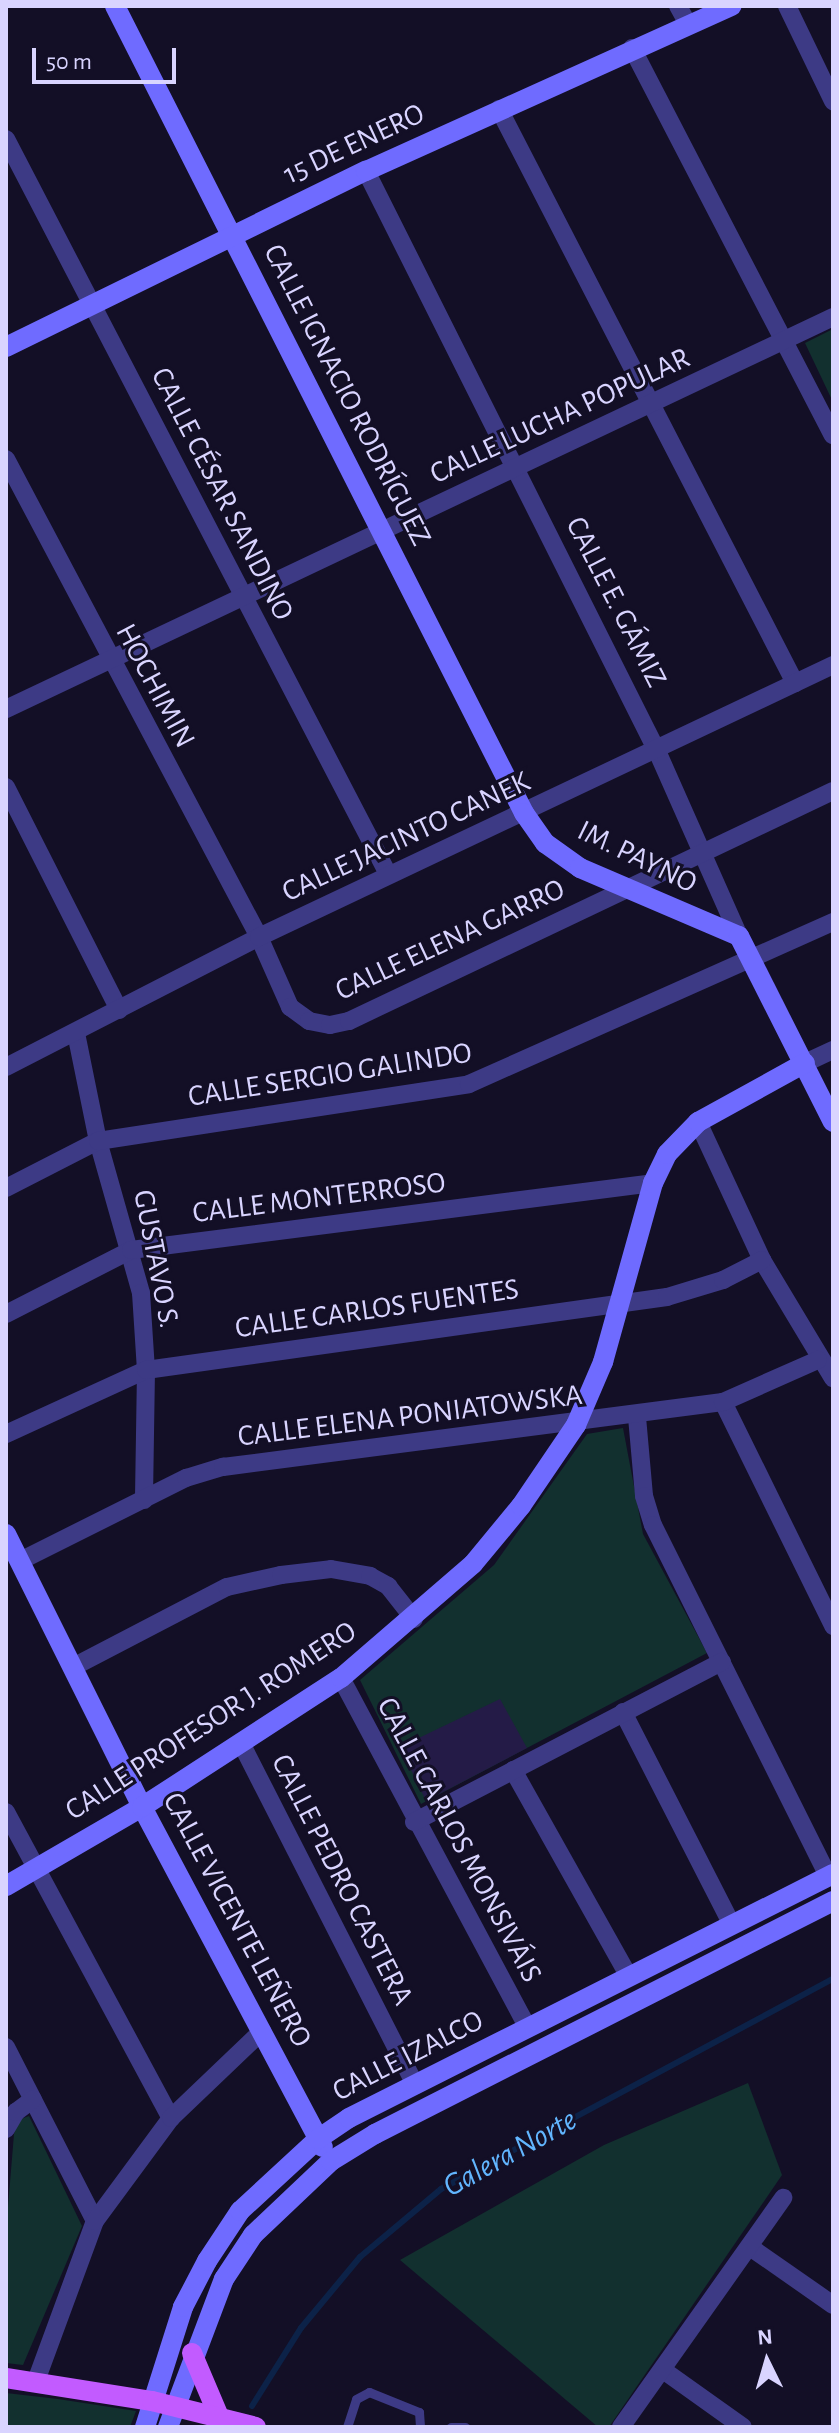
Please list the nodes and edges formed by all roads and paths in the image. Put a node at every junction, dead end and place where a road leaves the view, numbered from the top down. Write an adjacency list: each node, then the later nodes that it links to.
1 (115, 6): 10 (main road, CALLE IGNACIO RODRÍGUEZ)
2 (732, 6): 4 (main road, 15 DE ENERO)
3 (787, 6): 6 (street)
4 (683, 15): 5 (main road, 15 DE ENERO)
5 (632, 48): 7 (main road, 15 DE ENERO); 13 (street)
6 (833, 101)
7 (499, 109): 9 (main road, 15 DE ENERO); 15 (street)
8 (6, 139): 11 (street, CALLE CÉSAR SANDINO)
9 (366, 171): 10 (main road, 15 DE ENERO); 18 (street, CALLE E. GÁMIZ)
10 (231, 235): 11 (main road, 15 DE ENERO); 19 (main road, CALLE IGNACIO RODRÍGUEZ)
11 (93, 303): 14 (main road, 15 DE ENERO); 20 (street, CALLE CÉSAR SANDINO)
12 (833, 317): 13 (street, CALLE LUCHA POPULAR)
13 (785, 340): 15 (street, CALLE LUCHA POPULAR); 16 (street)
14 (6, 347)
15 (651, 406): 18 (street, CALLE LUCHA POPULAR); 23 (street)
16 (833, 435)
17 (6, 459): 21 (street, HOCHIMIN)
18 (515, 468): 19 (street, CALLE LUCHA POPULAR); 25 (street, CALLE E. GÁMIZ)
19 (383, 530): 20 (street, CALLE LUCHA POPULAR); 28 (main road, CALLE IGNACIO RODRÍGUEZ)
20 (245, 598): 21 (street, CALLE LUCHA POPULAR); 30 (street, CALLE CÉSAR SANDINO)
21 (110, 662): 24 (street, CALLE LUCHA POPULAR); 34 (street, HOCHIMIN)
22 (833, 665): 23 (street, CALLE JACINTO CANEK)
23 (795, 683): 25 (street, CALLE JACINTO CANEK)
24 (6, 709)
25 (657, 751): 28 (street, CALLE JACINTO CANEK); 29 (street, CALLE E. GÁMIZ)
26 (6, 787): 36 (street)
27 (833, 791): 29 (street, CALLE ELENA GARRO)
28 (524, 813): 30 (street, CALLE JACINTO CANEK); 31 (main road, IM. PAYNO)
29 (704, 851): 31 (street, CALLE ELENA GARRO); 33 (street, CALLE E. GÁMIZ)
30 (388, 874): 34 (street, CALLE JACINTO CANEK)
31 (624, 889): 33 (main road, IM. PAYNO); 34 (street, CALLE ELENA GARRO)
32 (833, 922): 35 (street, CALLE SERGIO GALINDO)
33 (739, 936): 35 (main road, CALLE E. GÁMIZ)
34 (259, 937): 36 (street, CALLE JACINTO CANEK)
35 (754, 959): 39 (main road, CALLE E. GÁMIZ); 43 (street, CALLE SERGIO GALINDO)
36 (119, 1010): 37 (street, CALLE JACINTO CANEK)
37 (76, 1033): 40 (street, CALLE JACINTO CANEK); 43 (street, GUSTAVO S.)
38 (833, 1050): 39 (street)
39 (805, 1063): 41 (main road, CALLE PROFESOR J. ROMERO); 42 (main road, CALLE E. GÁMIZ)
40 (6, 1067)
41 (698, 1122): 44 (main road, CALLE PROFESOR J. ROMERO); 47 (street)
42 (833, 1122)
43 (98, 1141): 45 (street, CALLE SERGIO GALINDO); 46 (street, GUSTAVO S.)
44 (653, 1183): 46 (street, CALLE MONTERROSO); 48 (main road, CALLE PROFESOR J. ROMERO)
45 (6, 1188)
46 (131, 1250): 49 (street, CALLE MONTERROSO); 51 (street, GUSTAVO S.)
47 (762, 1260): 48 (street, CALLE CARLOS FUENTES); 50 (street)
48 (621, 1302): 51 (street, CALLE CARLOS FUENTES); 55 (main road, CALLE PROFESOR J. ROMERO)
49 (6, 1314)
50 (818, 1360): 52 (street); 53 (street, CALLE ELENA PONIATOWSKA)
51 (146, 1370): 56 (street, CALLE CARLOS FUENTES); 57 (street, GUSTAVO S.)
52 (833, 1378)
53 (723, 1402): 54 (street, CALLE ELENA PONIATOWSKA); 61 (street)
54 (637, 1417): 55 (street, CALLE ELENA PONIATOWSKA); 62 (street)
55 (576, 1425): 57 (street, CALLE ELENA PONIATOWSKA); 60 (main road, CALLE PROFESOR J. ROMERO)
56 (6, 1434)
57 (144, 1500): 59 (street, CALLE ELENA PONIATOWSKA)
58 (6, 1534): 59 (main road, CALLE VICENTE LEÑERO)
59 (20, 1561): 63 (main road, CALLE VICENTE LEÑERO)
60 (414, 1619): 63 (street); 64 (main road, CALLE PROFESOR J. ROMERO)
61 (833, 1626)
62 (722, 1662): 65 (street); 72 (street)
63 (75, 1666): 68 (main road, CALLE VICENTE LEÑERO)
64 (341, 1678): 66 (main road, CALLE PROFESOR J. ROMERO); 70 (street, CALLE CARLOS MONSIVÁIS)
65 (623, 1712): 67 (street); 75 (street)
66 (241, 1743): 68 (main road, CALLE PROFESOR J. ROMERO); 80 (street, CALLE PEDRO CASTERA)
67 (513, 1770): 70 (street); 76 (street)
68 (142, 1807): 71 (main road, CALLE PROFESOR J. ROMERO); 78 (main road, CALLE VICENTE LEÑERO)
69 (6, 1812): 71 (street)
70 (414, 1822): 77 (street, CALLE CARLOS MONSIVÁIS)
71 (34, 1870): 73 (main road, CALLE PROFESOR J. ROMERO); 82 (street)
72 (830, 1875): 75 (main road, CALLE IZALCO)
73 (6, 1886)
74 (833, 1901): 85 (main road, CALLE IZALCO)
75 (732, 1925): 76 (main road, CALLE IZALCO)
76 (628, 1975): 77 (main road, CALLE IZALCO)
77 (528, 2028): 80 (main road, CALLE IZALCO)
78 (262, 2031): 82 (street); 84 (main road, CALLE VICENTE LEÑERO)
79 (6, 2047): 81 (street)
80 (415, 2085): 84 (main road, CALLE IZALCO)
81 (33, 2099): 83 (street); 87 (street)
82 (171, 2118): 87 (street)
83 (6, 2129)
84 (318, 2139): 85 (main road, CALLE VICENTE LEÑERO); 94 (main road, CALLE IZALCO)
85 (331, 2161): 90 (main road, CALLE IZALCO)
86 (783, 2198): 88 (street)
87 (95, 2221): 93 (street)
88 (750, 2247): 89 (street); 91 (street)
89 (833, 2305)
90 (192, 2353): 95 (main road, CALLE IZALCO); 96 (main road)
91 (663, 2370): 104 (street); 105 (street)
92 (6, 2378): 93 (main road)
93 (36, 2381): 94 (main road)
94 (152, 2401): 95 (main road); 97 (main road, CALLE IZALCO)
95 (173, 2406): 96 (main road); 98 (main road, CALLE IZALCO)
96 (220, 2419): 99 (main road)
97 (145, 2427)
98 (168, 2427)
99 (256, 2427)
100 (347, 2427): 101 (lane)
101 (420, 2427)
102 (451, 2427): 103 (lane)
103 (465, 2427)
104 (621, 2427)
105 (743, 2427)

